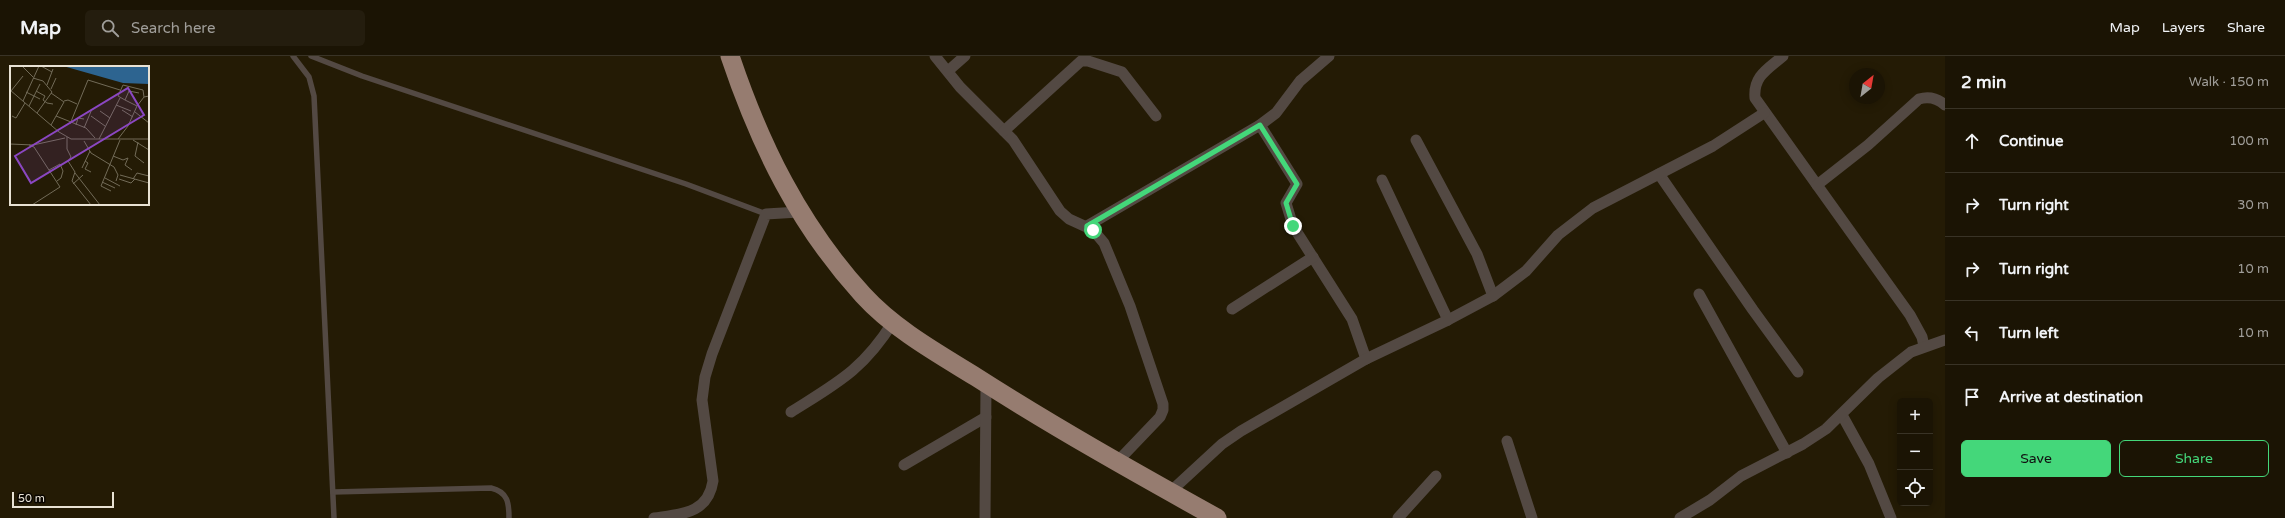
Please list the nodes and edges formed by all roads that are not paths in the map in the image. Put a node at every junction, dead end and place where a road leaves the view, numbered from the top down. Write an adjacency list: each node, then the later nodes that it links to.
1 (293, 56): 40 (lane)
2 (311, 56): 19 (lane)
3 (730, 56): 18 (highway)
4 (935, 56): 8 (street)
5 (965, 56): 8 (street)
6 (1329, 56): 12 (street)
7 (1783, 56): 10 (street)
8 (948, 71): 13 (street)
9 (1945, 105): 17 (street)
10 (1764, 113): 15 (street); 17 (street)
11 (1156, 116): 13 (street)
12 (1260, 125): 20 (street); 21 (street)
13 (1004, 131): 20 (street)
14 (1416, 140): 23 (street)
15 (1659, 174): 23 (street); 30 (street)
16 (1382, 180): 25 (street)
17 (1818, 185): 28 (street)
18 (799, 212): 19 (street); 26 (highway)
19 (766, 214): 44 (street)
20 (1087, 226): 37 (street)
21 (1313, 257): 24 (street); 29 (street)
22 (1699, 294): 36 (street)
23 (1493, 296): 25 (street)
24 (1232, 309)
25 (1448, 320): 29 (street)
26 (893, 322): 31 (highway); 32 (street)
27 (1945, 340): 28 (street)
28 (1924, 346): 33 (street)
29 (1366, 359): 41 (street)
30 (1798, 372)
31 (986, 384): 34 (street); 37 (highway)
32 (791, 412)
33 (1842, 415): 36 (street); 50 (street)
34 (986, 417): 38 (street); 45 (street)
35 (1507, 441): 48 (street)
36 (1787, 453): 49 (street)
37 (1117, 462): 41 (highway)
38 (904, 464)
39 (1436, 476): 47 (street)
40 (333, 492): 42 (lane); 43 (lane)
41 (1170, 492): 46 (highway)
42 (334, 518)
43 (509, 518)
44 (654, 518)
45 (985, 518)
46 (1217, 518)
47 (1398, 518)
48 (1532, 518)
49 (1680, 518)
50 (1891, 518)

